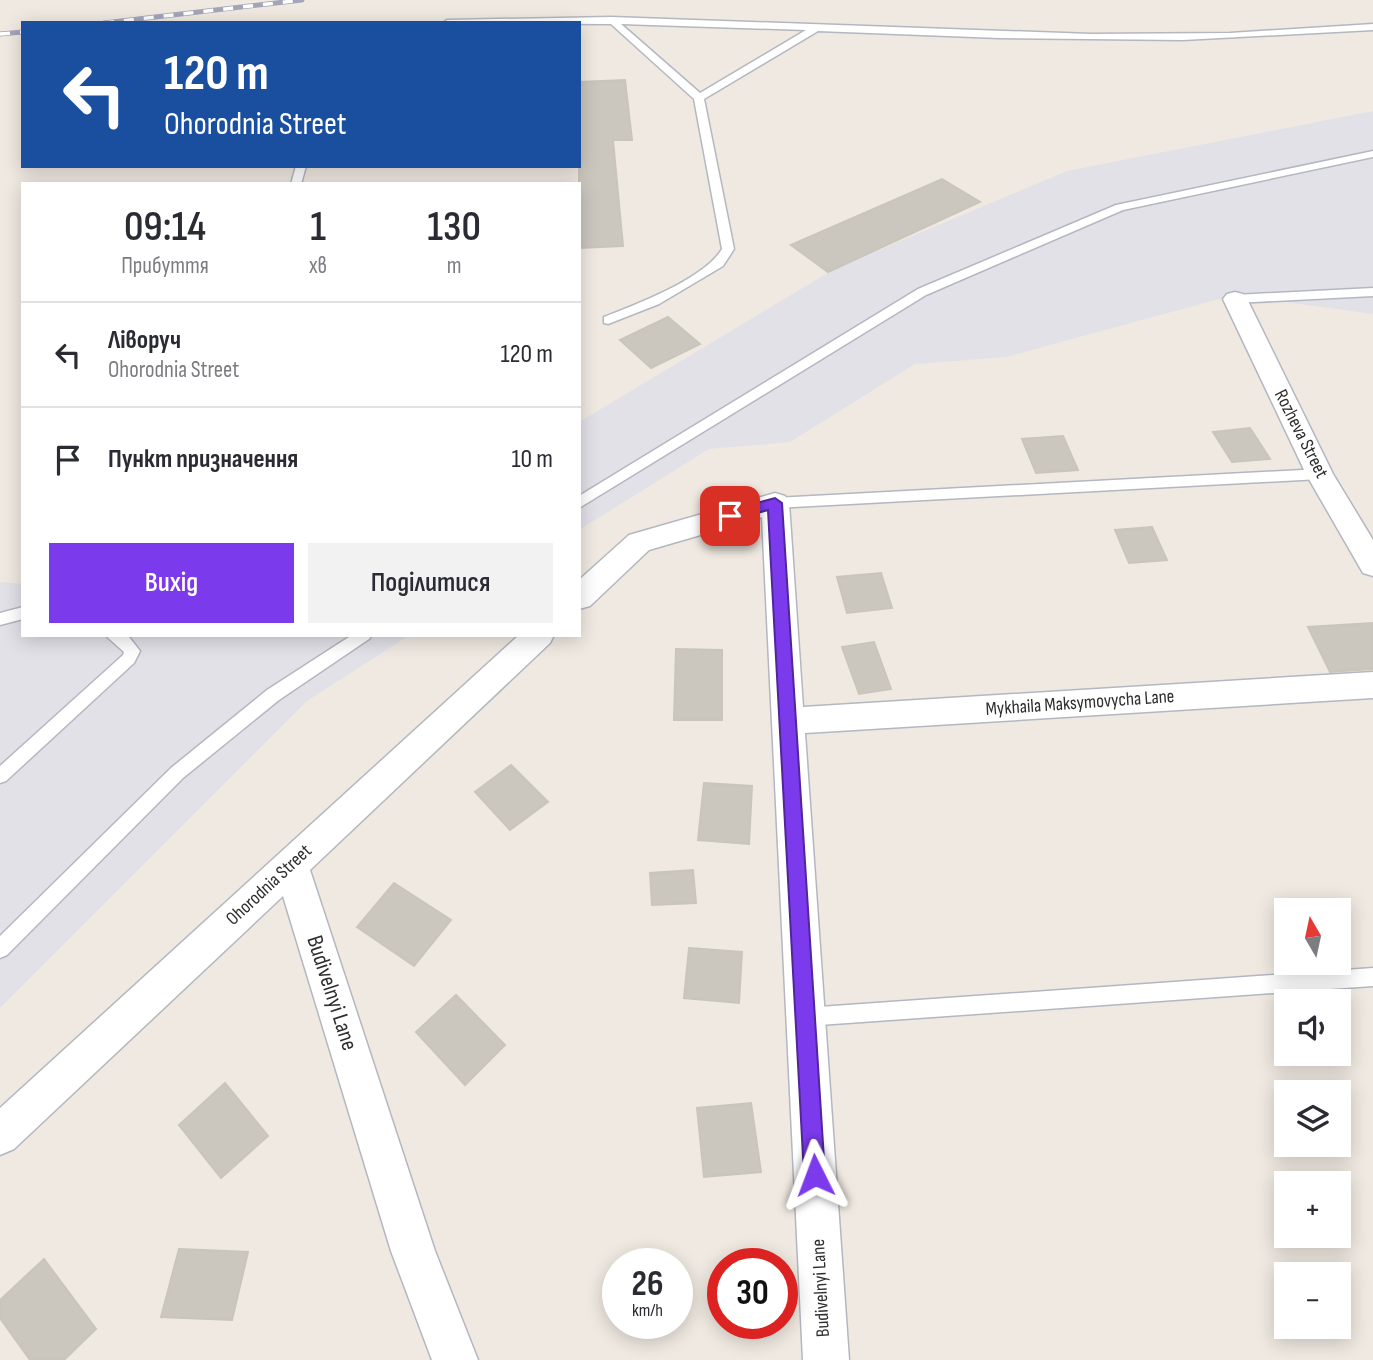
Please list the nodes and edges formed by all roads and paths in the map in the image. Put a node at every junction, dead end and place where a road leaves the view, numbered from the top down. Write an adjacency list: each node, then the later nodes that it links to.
1 (611, 20): 2 (lane); 3 (lane); 5 (lane)
2 (556, 21)
3 (818, 27): 4 (lane); 5 (lane)
4 (1373, 27)
5 (699, 98): 9 (lane)
6 (1373, 154): 11 (lane)
7 (1373, 292): 8 (lane)
8 (1235, 299): 10 (street, Rozheva Street)
9 (608, 320)
10 (1320, 474): 12 (lane); 13 (street, Rozheva Street)
11 (581, 502)
12 (775, 503): 14 (street); 21 (street, Budivelnyi Lane)
13 (1373, 565)
14 (581, 595)
15 (21, 613): 16 (lane)
16 (0, 618)
17 (116, 637): 22 (lane)
18 (361, 637): 24 (lane)
19 (536, 637): 23 (street, Ohorodnia Street)
20 (1373, 685): 21 (street, Mykhaila Maksymovycha Lane)
21 (788, 721): 26 (street, Budivelnyi Lane)
22 (0, 776)
23 (291, 865): 27 (street, Ohorodnia Street); 28 (street, Budivelnyi Lane)
24 (0, 949)
25 (1373, 977): 26 (lane)
26 (806, 1017): 29 (street, Budivelnyi Lane)
27 (0, 1135)
28 (455, 1360)
29 (826, 1360)

